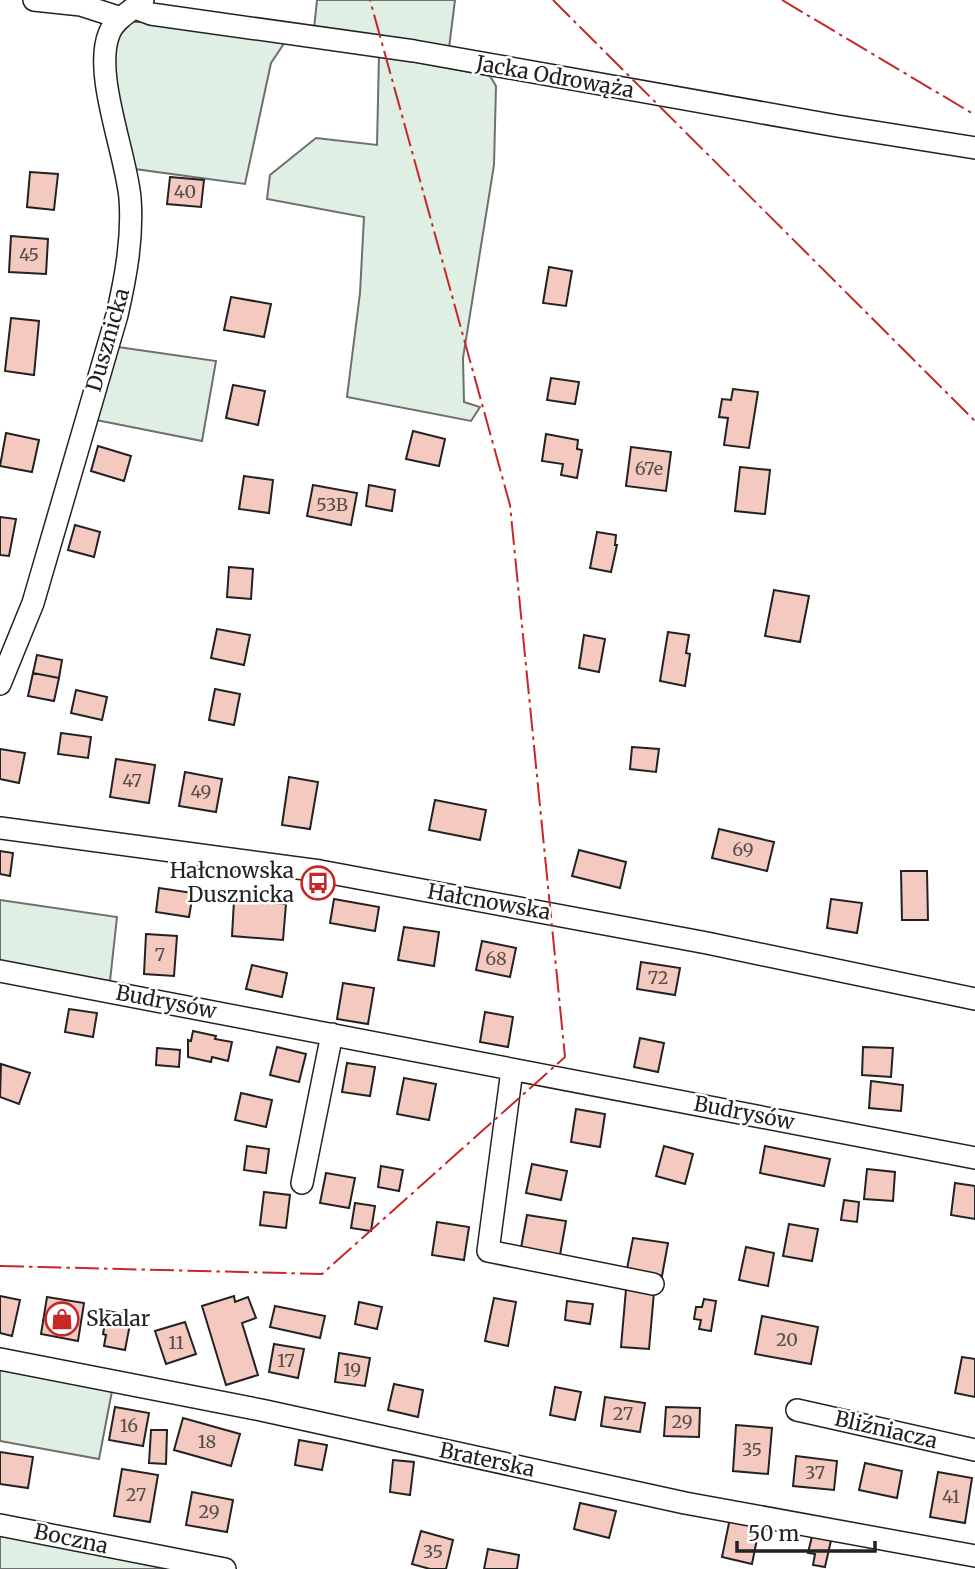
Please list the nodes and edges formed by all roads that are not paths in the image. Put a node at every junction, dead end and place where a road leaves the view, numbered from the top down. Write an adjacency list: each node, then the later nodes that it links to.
1 (34, 0): 2 (street, Jacka Odrowąża)
2 (133, 9): 3 (street, Jacka Odrowąża); 4 (street, Dusznicka)
3 (975, 148)
4 (0, 684)
5 (0, 828): 7 (street, Hałcnowska)
6 (0, 971): 8 (street, Budrysów)
7 (975, 999)
8 (332, 1034): 9 (street, Budrysów); 11 (street)
9 (512, 1070): 10 (street, Budrysów); 12 (street)
10 (975, 1158)
11 (302, 1183)
12 (653, 1284)
13 (0, 1359): 17 (street, Braterska)
14 (797, 1410): 15 (street, Bliźniacza)
15 (975, 1450)
16 (0, 1525): 18 (street, Boczna)
17 (975, 1556)
18 (225, 1569)

